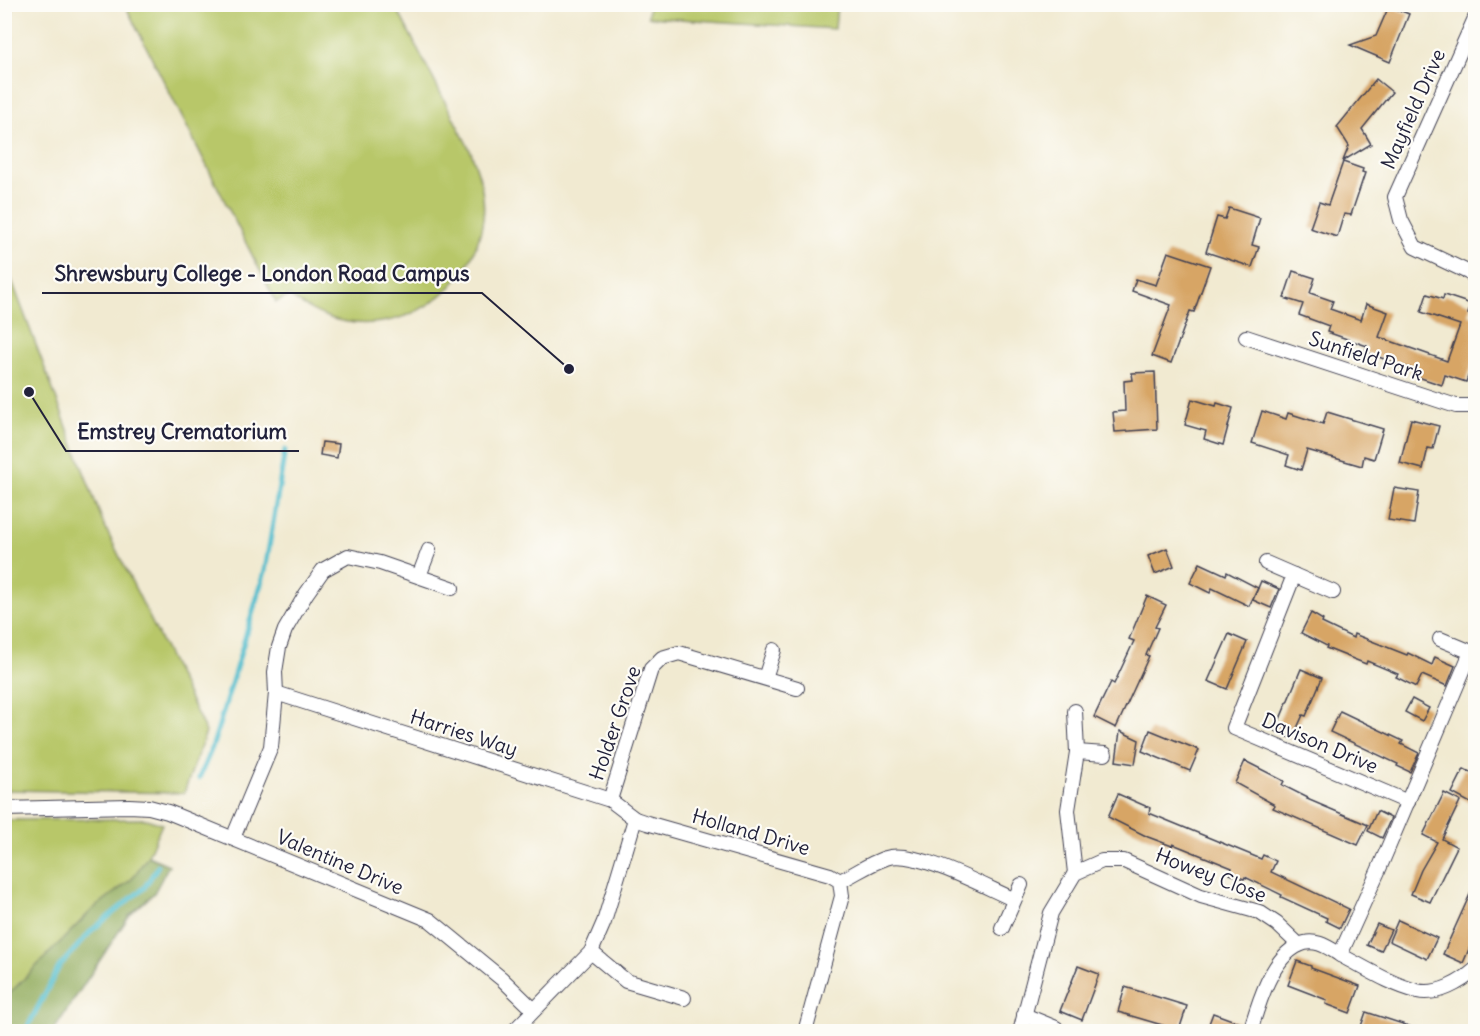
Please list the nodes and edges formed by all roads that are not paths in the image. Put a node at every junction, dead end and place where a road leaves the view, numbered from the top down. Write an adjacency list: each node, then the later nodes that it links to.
1 (1474, 25): 2 (street, Mayfield Drive)
2 (1476, 276)
3 (1246, 338): 4 (street, Sunfield Park)
4 (1476, 406)
5 (429, 550): 8 (street)
6 (1266, 563): 7 (street)
7 (1294, 575): 10 (street); 21 (street, Davison Drive)
8 (419, 576): 9 (street); 16 (street)
9 (452, 588)
10 (1333, 592)
11 (1440, 639): 13 (street)
12 (774, 650): 14 (street)
13 (1473, 653): 21 (street)
14 (765, 678): 15 (street, Holder Grove); 20 (street, Holder Grove)
15 (797, 688)
16 (276, 693): 20 (street, Harries Way); 24 (street)
17 (1075, 711): 18 (street)
18 (1077, 752): 19 (street); 25 (street)
19 (1105, 754)
20 (610, 800): 23 (street, Harries Way)
21 (1408, 802): 32 (street)
22 (4, 809): 24 (street, Valentine Drive)
23 (635, 819): 26 (street, Holland Drive); 31 (street)
24 (233, 838): 35 (street, Valentine Drive)
25 (1075, 873): 30 (street, Howey Close); 36 (street)
26 (840, 881): 28 (street); 39 (street)
27 (1020, 885): 28 (street)
28 (1013, 899): 29 (street)
29 (1002, 928)
30 (1299, 945): 32 (street); 41 (street)
31 (591, 952): 34 (street); 35 (street)
32 (1340, 955): 33 (street)
33 (1476, 969)
34 (684, 998)
35 (534, 1010): 38 (street)
36 (1024, 1015): 37 (street); 40 (street)
37 (1056, 1028)
38 (513, 1032)
39 (805, 1032)
40 (1020, 1032)
41 (1250, 1032)

